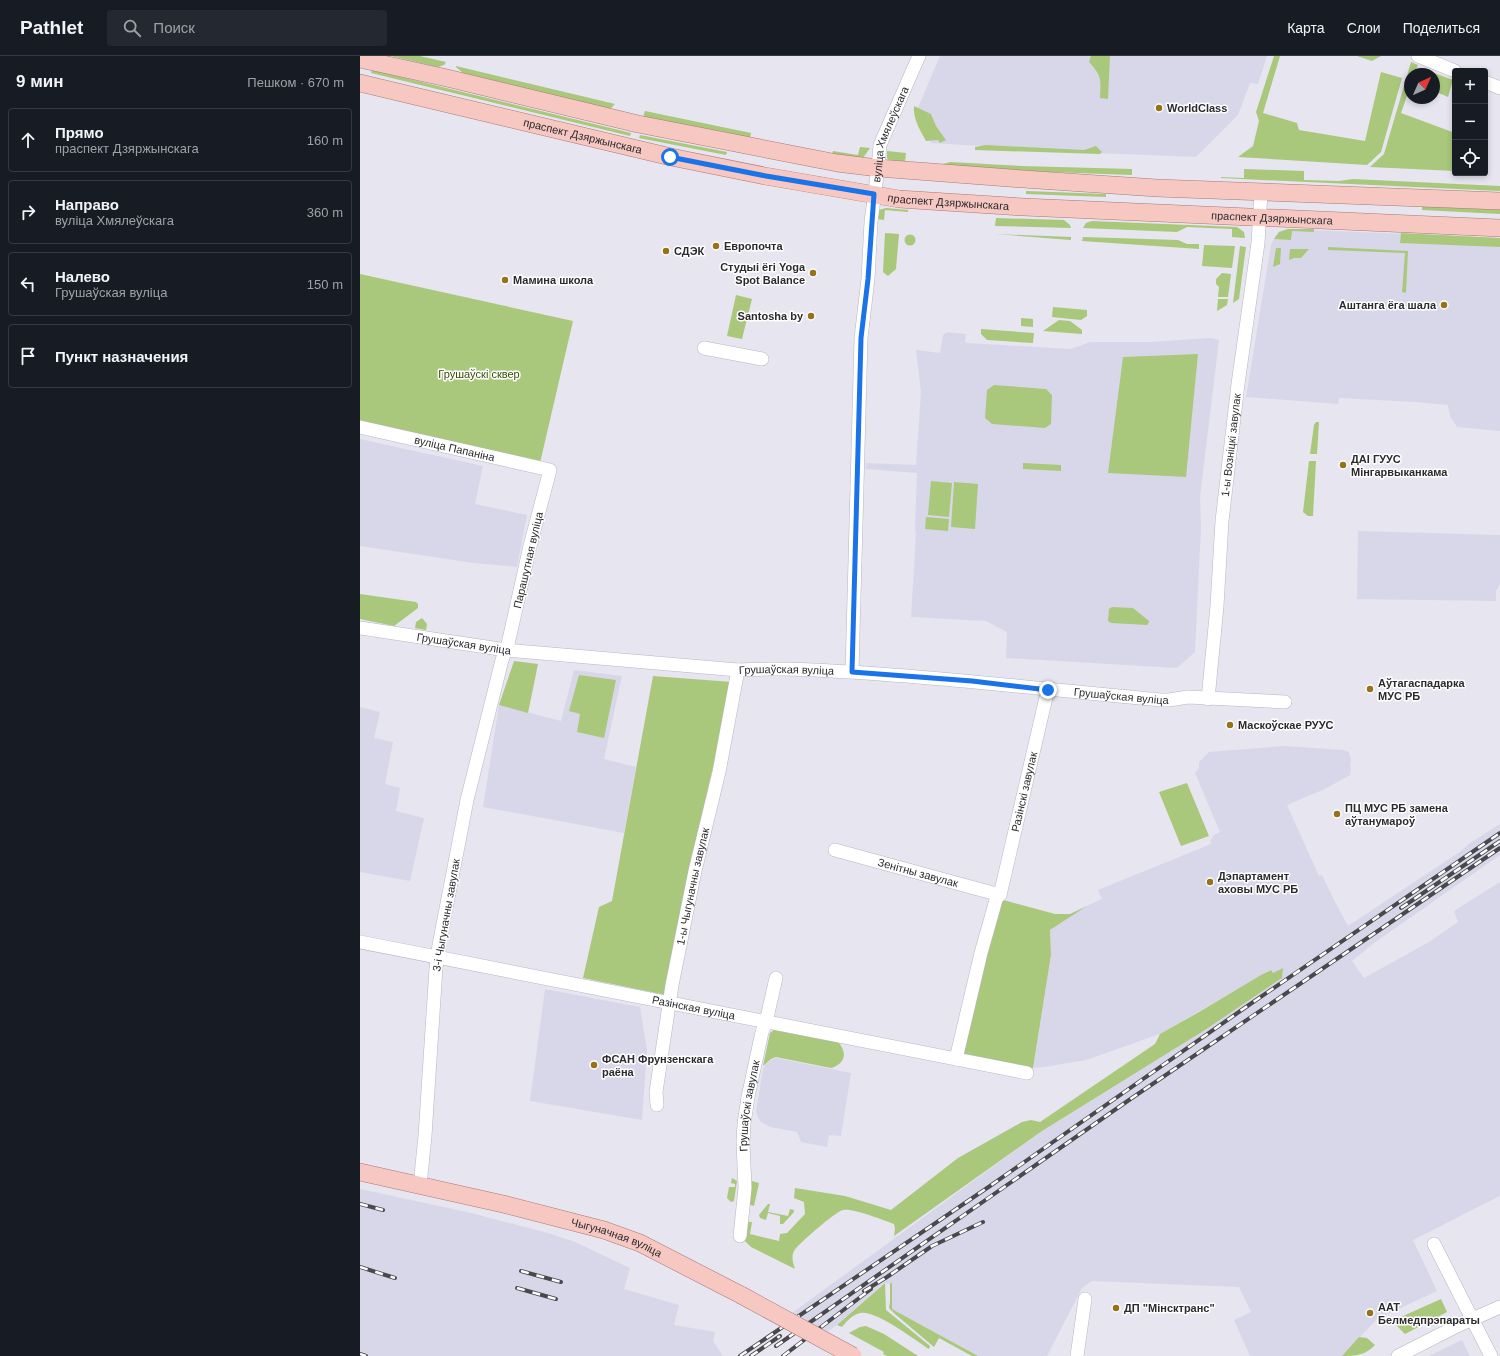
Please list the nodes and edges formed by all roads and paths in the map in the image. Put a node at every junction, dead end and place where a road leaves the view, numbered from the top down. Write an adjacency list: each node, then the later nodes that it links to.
1 (919, 56): 8 (street, вуліца Хмялеўскага)
2 (1418, 56): 4 (street)
3 (360, 59): 8 (main road)
4 (1452, 70)
5 (360, 83): 10 (main road, праспект Дзяржынскага)
6 (1488, 83): 7 (street)
7 (1500, 88)
8 (878, 168): 9 (main road); 10 (street, вуліца Хмялеўскага)
9 (1261, 193): 11 (main road); 12 (street, 1-ы Возніцкі завулак)
10 (874, 194): 12 (main road, праспект Дзяржынскага); 21 (street, вуліца Хмялеўскага)
11 (1500, 201)
12 (1260, 218): 13 (main road, праспект Дзяржынскага); 23 (street, 1-ы Возніцкі завулак)
13 (1500, 228)
14 (704, 348): 15 (street)
15 (762, 359)
16 (360, 427): 17 (street, вуліца Папаніна)
17 (550, 470): 19 (street, Парашутная вуліца)
18 (360, 628): 19 (street, Грушаўская вуліца)
19 (506, 650): 20 (street, Грушаўская вуліца); 28 (street, 3-і Чыгуначны завулак)
20 (738, 670): 21 (street, Грушаўская вуліца); 30 (street, 1-ы Чыгуначны завулак)
21 (852, 672): 22 (street, Грушаўская вуліца)
22 (1048, 690): 23 (street, Грушаўская вуліца); 26 (street, Разінскі завулак)
23 (1208, 699): 24 (street, Грушаўская вуліца)
24 (1285, 702)
25 (835, 850): 26 (street, Зенітны завулак)
26 (998, 898): 32 (street, Разінскі завулак)
27 (360, 942): 28 (street, Разінская вуліца)
28 (437, 957): 30 (street, Разінская вуліца); 36 (street, 3-і Чыгуначны завулак)
29 (776, 978): 31 (street, Грушаўскі завулак)
30 (670, 1003): 31 (street, Разінская вуліца); 34 (street, 1-ы Чыгуначны завулак)
31 (766, 1022): 32 (street, Разінская вуліца); 37 (street, Грушаўскі завулак)
32 (956, 1059): 33 (street, Разінская вуліца)
33 (1027, 1072)
34 (657, 1105)
35 (360, 1172): 36 (main road, Чыгуначная вуліца)
36 (420, 1185): 42 (main road, Чыгуначная вуліца, bridge)
37 (740, 1236)
38 (1434, 1244): 41 (street)
39 (1085, 1299): 43 (street)
40 (1500, 1307): 41 (street)
41 (1472, 1320): 44 (street); 45 (street)
42 (853, 1356)
43 (1077, 1356)
44 (1398, 1356)
45 (1491, 1356)

